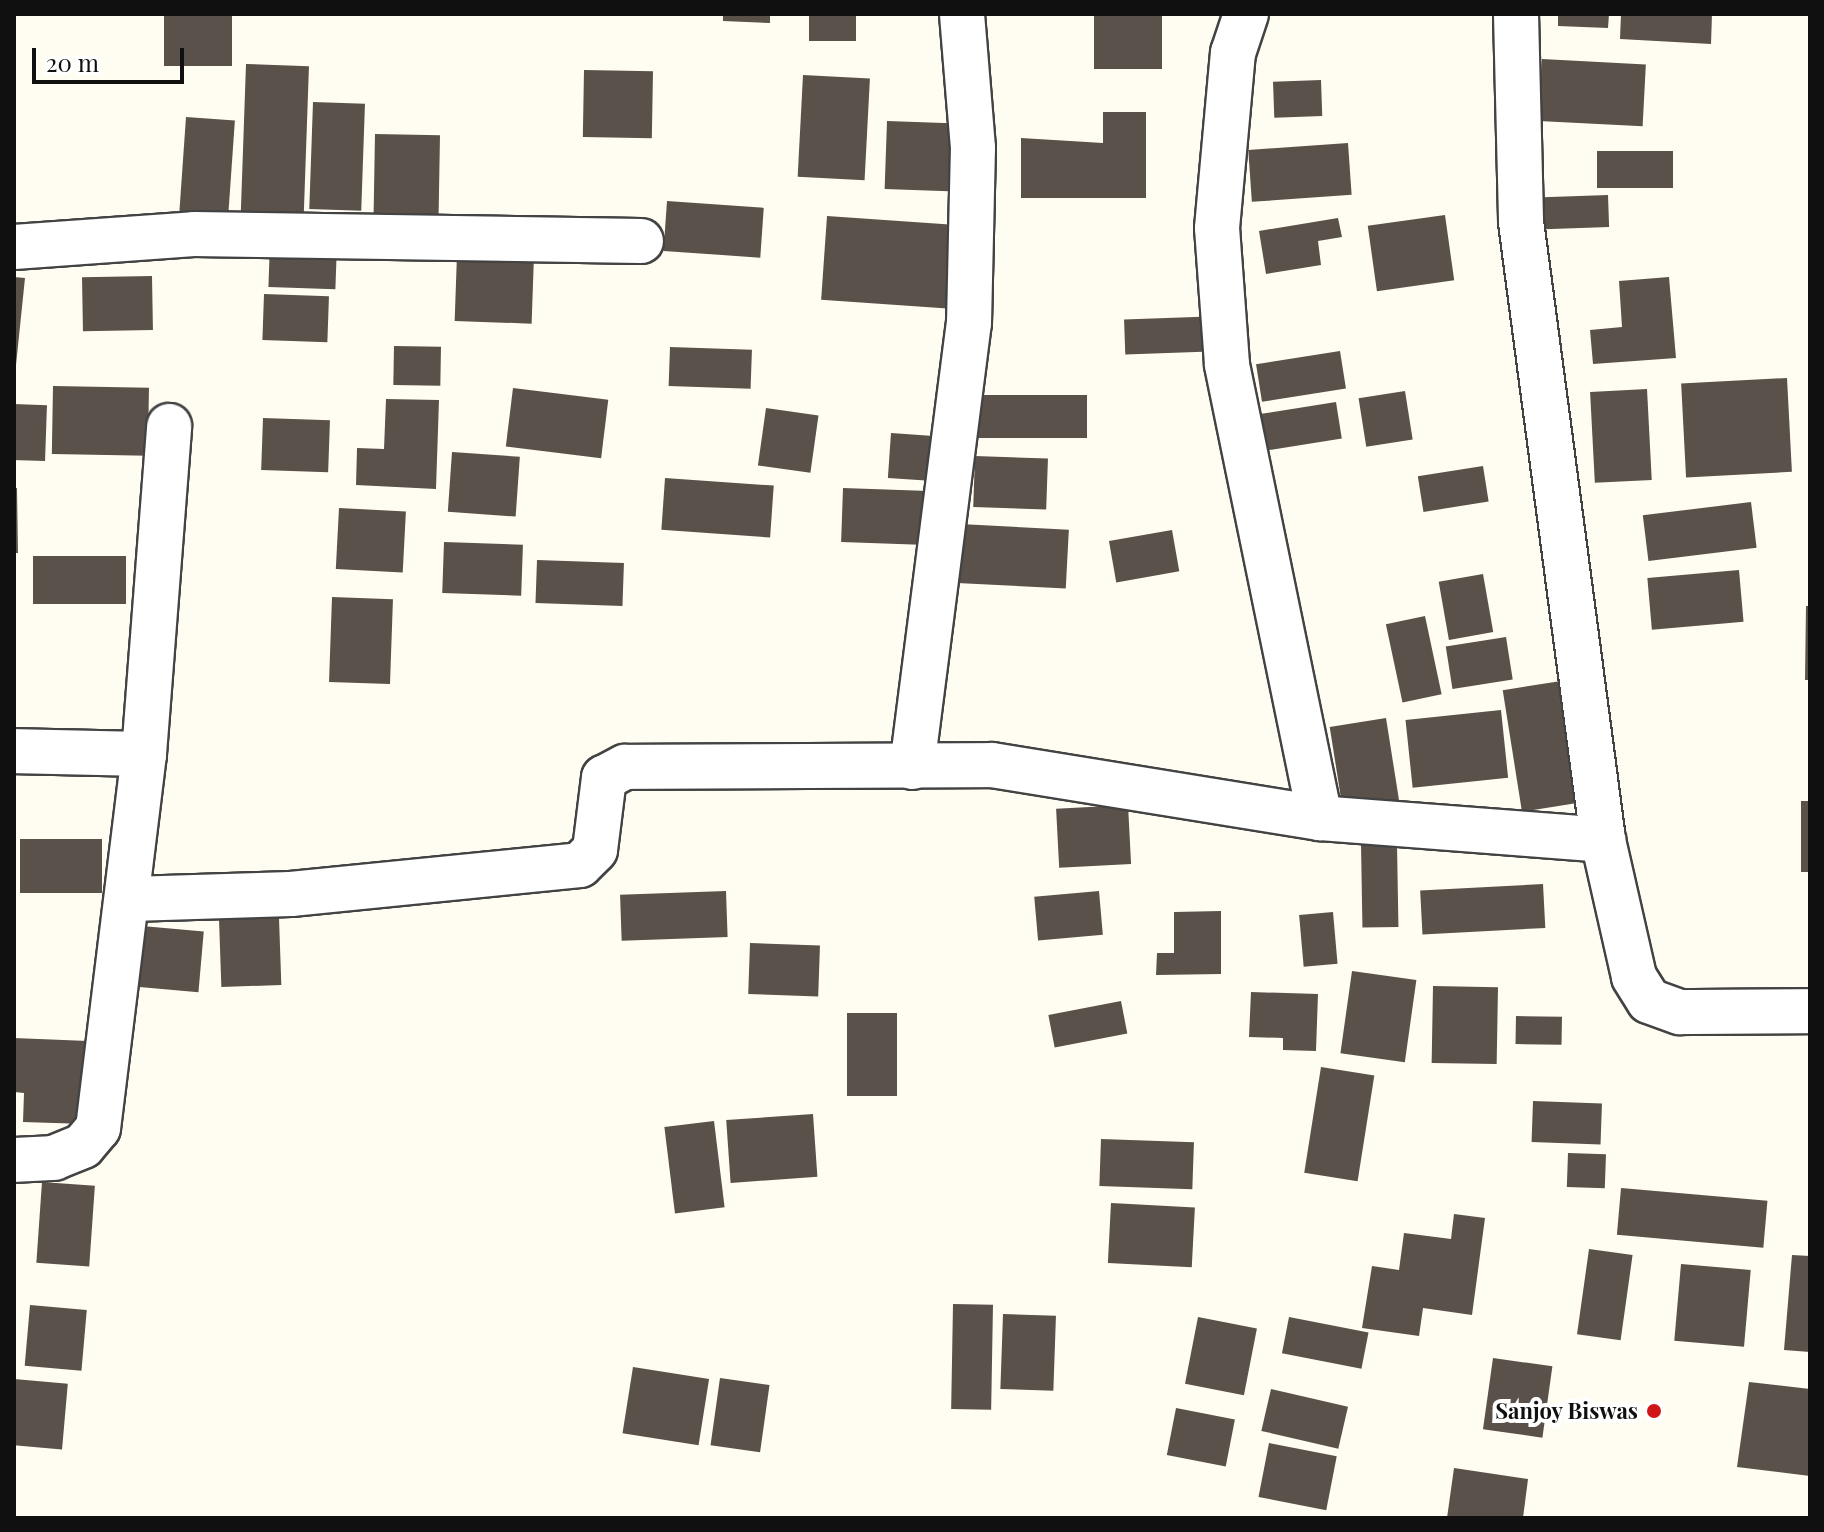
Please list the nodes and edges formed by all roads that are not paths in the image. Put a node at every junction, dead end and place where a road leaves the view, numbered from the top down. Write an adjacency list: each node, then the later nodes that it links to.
1 (962, 14): 9 (street)
2 (1246, 14): 10 (street)
3 (1516, 14): 11 (street)
4 (641, 241): 5 (street)
5 (14, 247)
6 (169, 426): 8 (street)
7 (14, 751): 8 (street)
8 (144, 754): 12 (street)
9 (912, 767): 10 (street); 12 (street)
10 (1320, 818): 11 (street)
11 (1603, 840): 13 (street)
12 (131, 899): 14 (street)
13 (1810, 1011)
14 (14, 1160)

